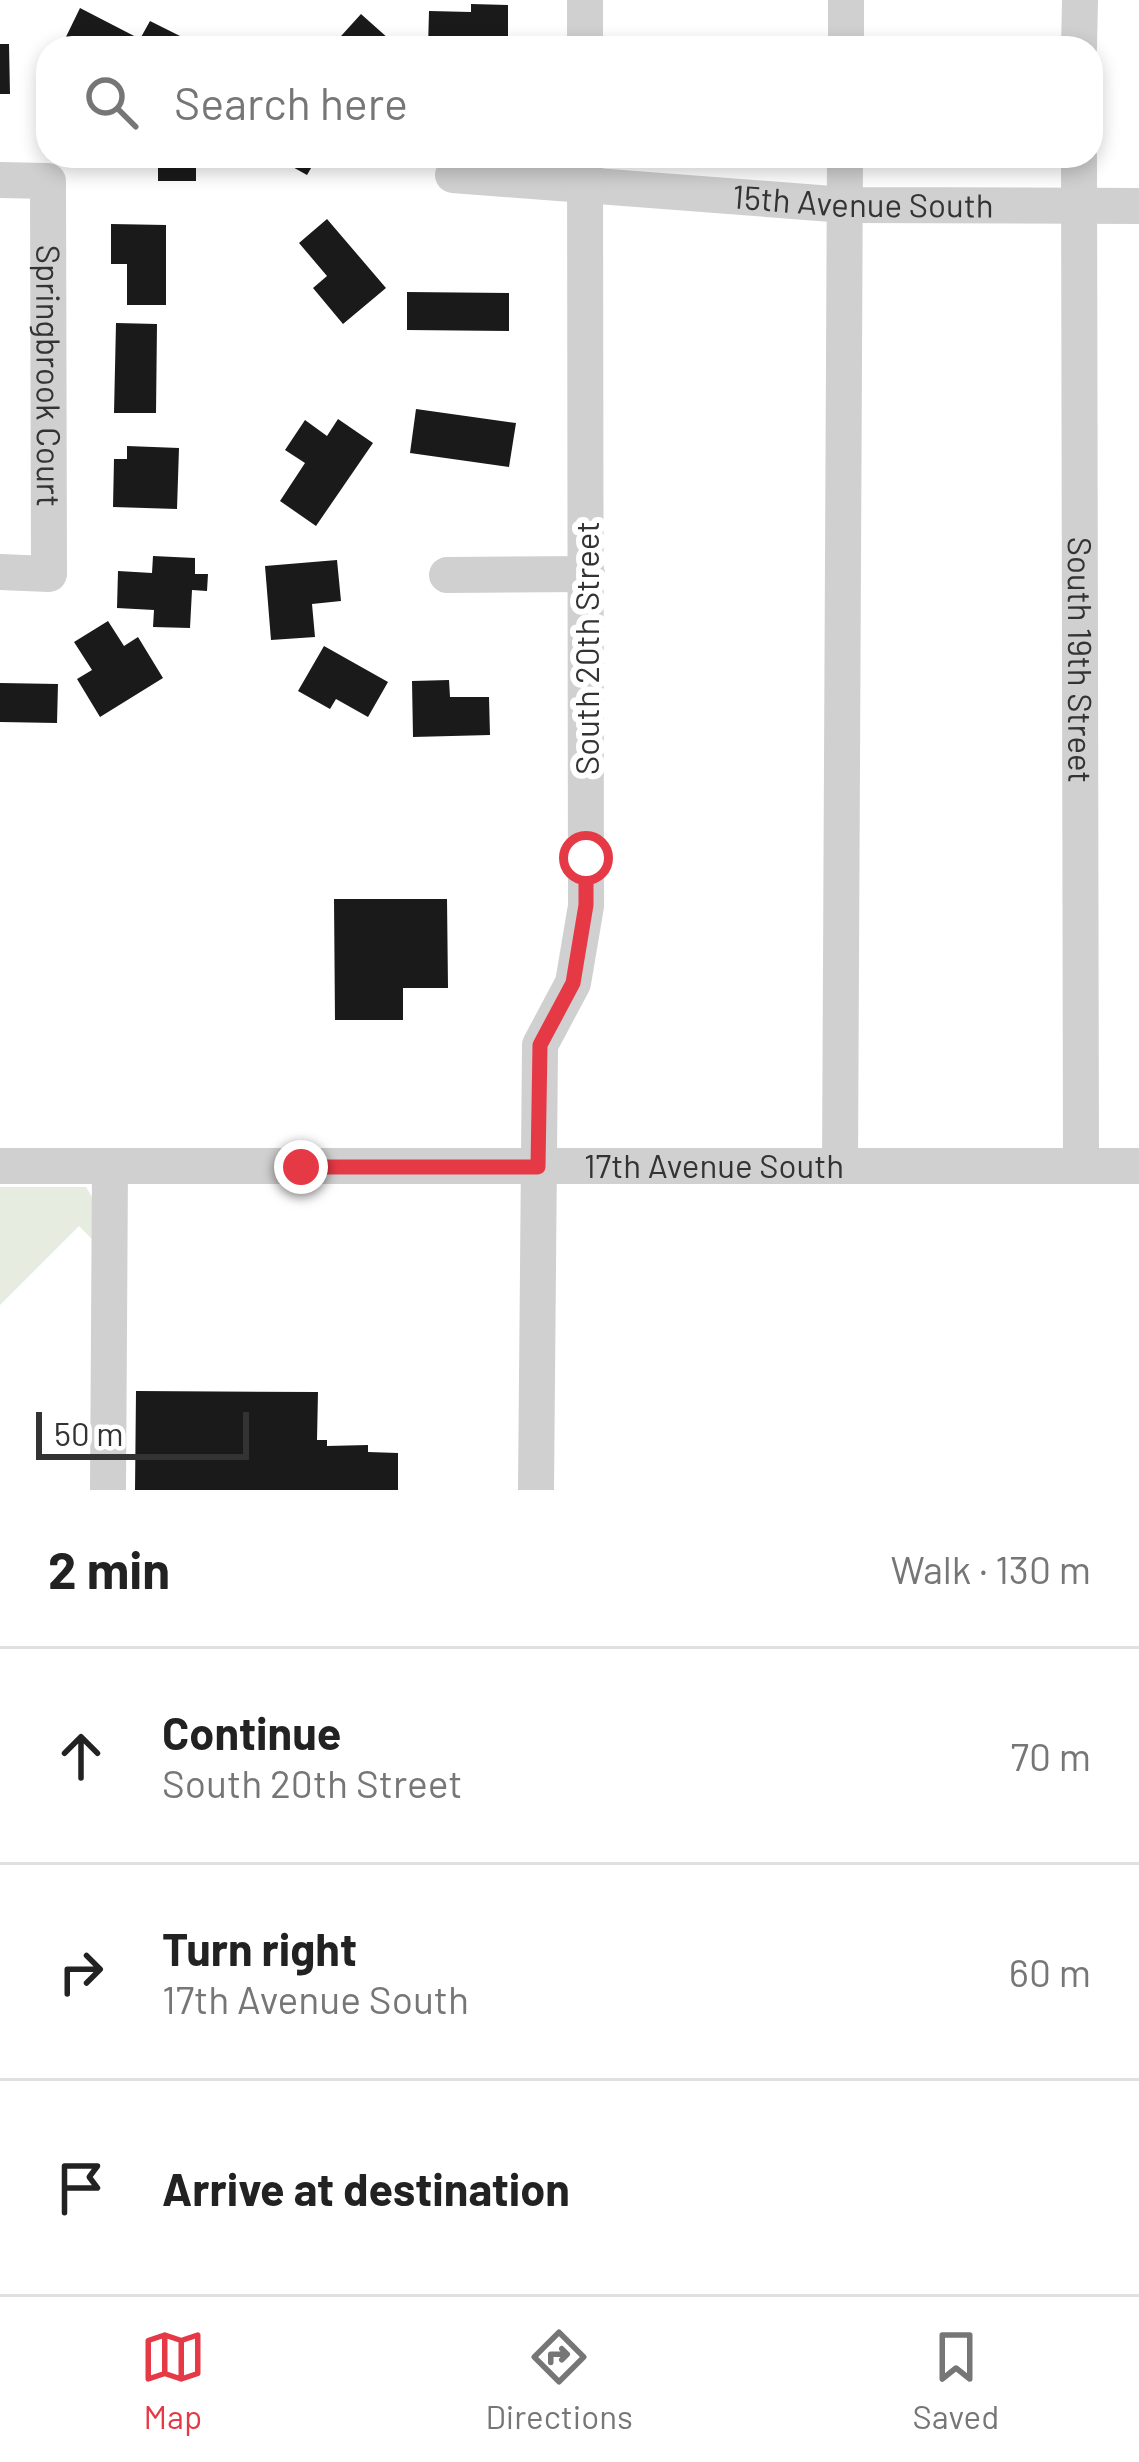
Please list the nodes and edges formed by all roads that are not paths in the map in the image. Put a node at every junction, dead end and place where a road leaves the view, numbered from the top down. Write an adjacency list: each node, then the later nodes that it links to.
1 (585, 0): 4 (street)
2 (846, 0): 5 (street)
3 (1080, 0): 6 (street)
4 (585, 36)
5 (846, 36)
6 (1079, 36)
7 (845, 168): 12 (street)
8 (1079, 168): 13 (street, South 19th Street)
9 (585, 170): 10 (street, 15th Avenue South); 12 (street, 15th Avenue South); 17 (street, South 20th Street)
10 (453, 175)
11 (0, 180): 15 (street, Springbrook Court)
12 (845, 205): 13 (street, 15th Avenue South); 20 (street)
13 (1079, 206): 14 (street, 15th Avenue South); 21 (street, South 19th Street)
14 (1139, 206)
15 (0, 572)
16 (447, 574): 17 (street)
17 (587, 574): 23 (street, South 20th Street)
18 (0, 1166): 19 (street, 17th Avenue South)
19 (110, 1166): 23 (street, 17th Avenue South); 24 (street)
20 (840, 1166): 21 (street, 17th Avenue South); 23 (street, 17th Avenue South)
21 (1081, 1166): 22 (street, 17th Avenue South)
22 (1139, 1166)
23 (538, 1167): 25 (street, South 20th Street)
24 (108, 1490)
25 (536, 1490)

